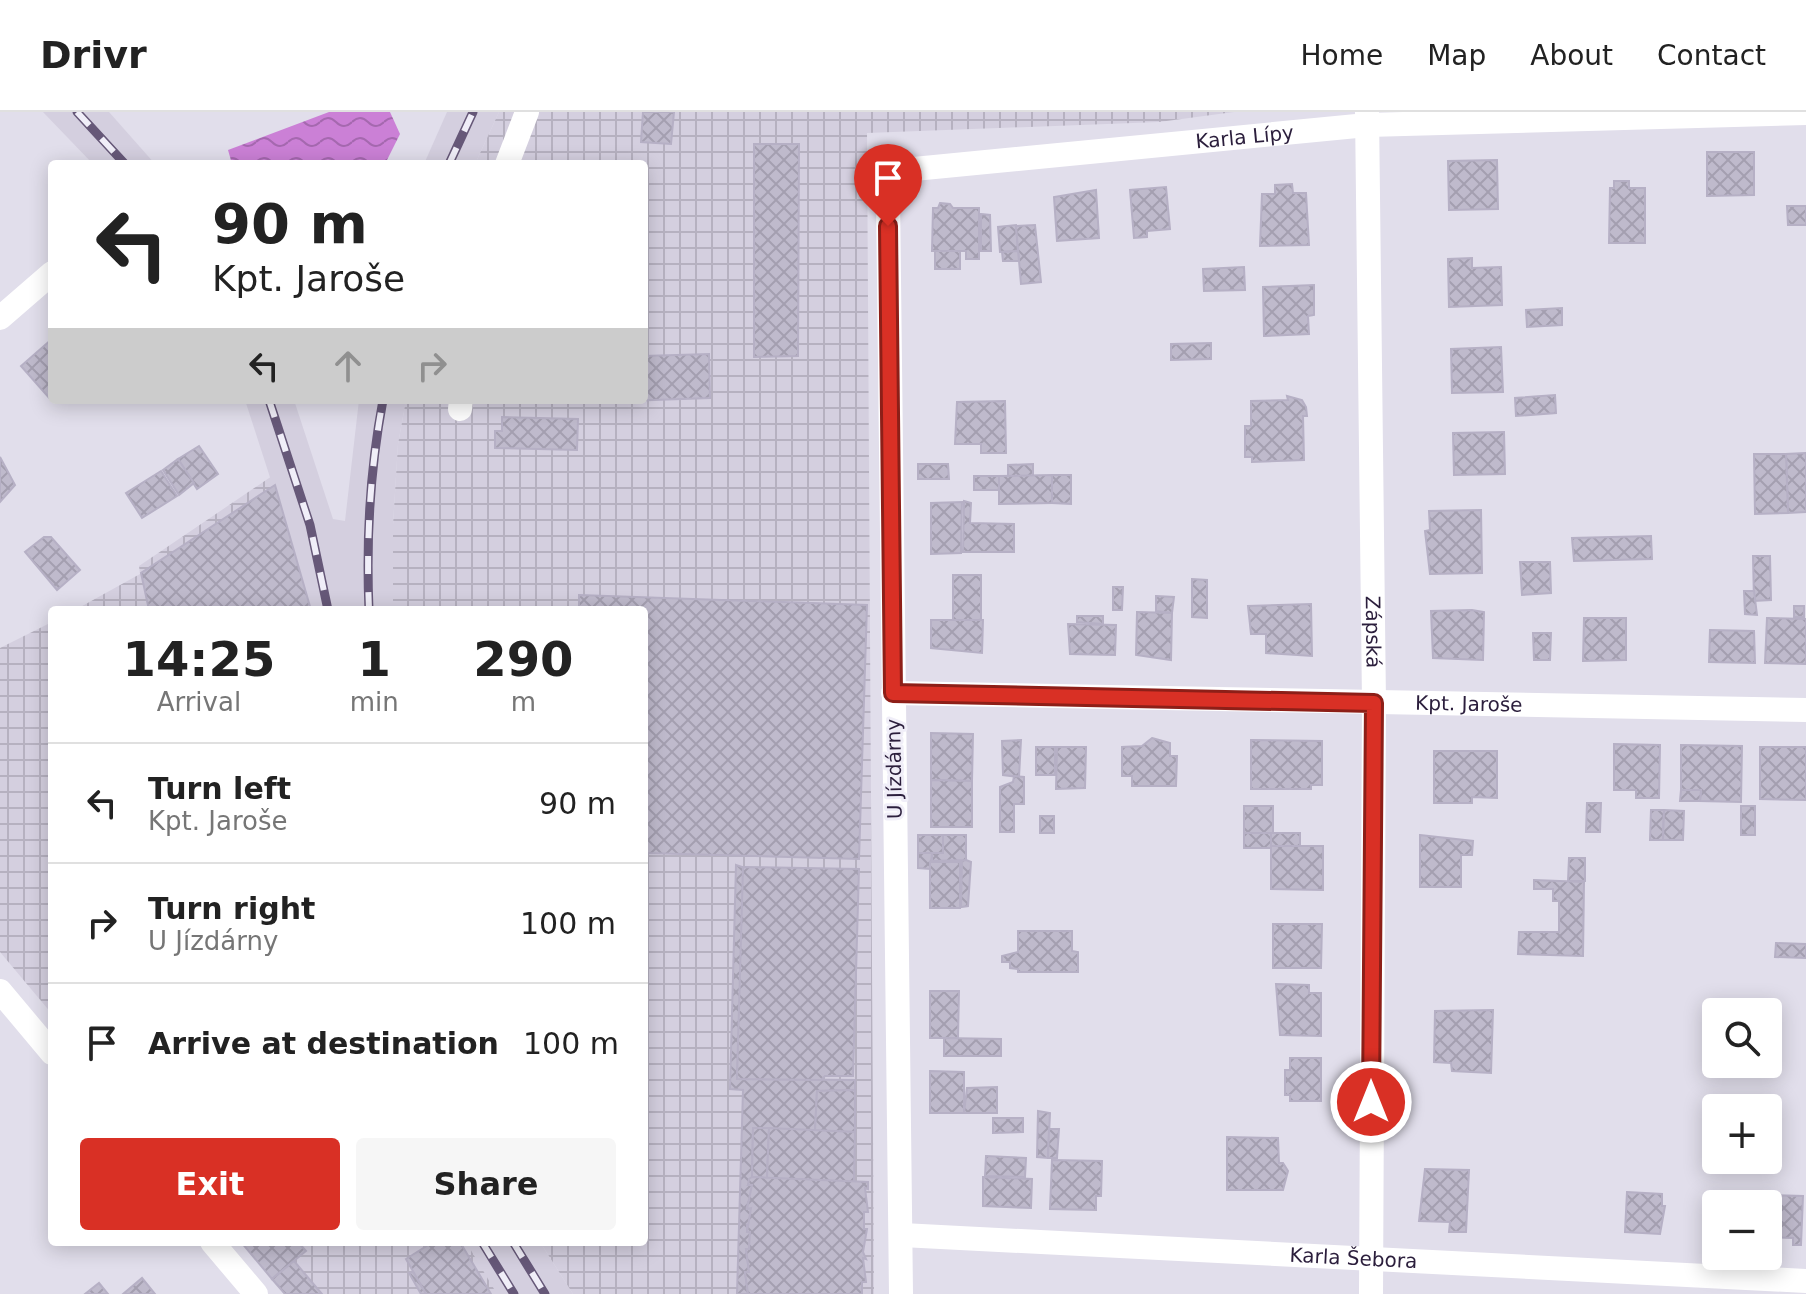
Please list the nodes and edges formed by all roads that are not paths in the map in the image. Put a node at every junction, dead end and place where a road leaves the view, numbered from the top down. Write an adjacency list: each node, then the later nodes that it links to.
1 (527, 112): 4 (street)
2 (1806, 113): 3 (street, Karla Lípy)
3 (1367, 119): 5 (street, Karla Lípy); 9 (street, Zápská)
4 (509, 160)
5 (888, 195): 8 (street, U Jízdárny)
6 (48, 276): 7 (street)
7 (0, 318)
8 (893, 693): 9 (street, Kpt. Jaroše); 13 (street, U Jízdárny)
9 (1374, 703): 10 (street, Kpt. Jaroše); 15 (street, Zápská)
10 (1806, 710)
11 (0, 991): 12 (street)
12 (48, 1048)
13 (902, 1235): 15 (street, Karla Šebora); 18 (street, U Jízdárny)
14 (215, 1246): 17 (street)
15 (1370, 1260): 16 (street, Karla Šebora); 19 (street, Zápská)
16 (1806, 1281)
17 (256, 1294)
18 (901, 1294)
19 (1371, 1294)

